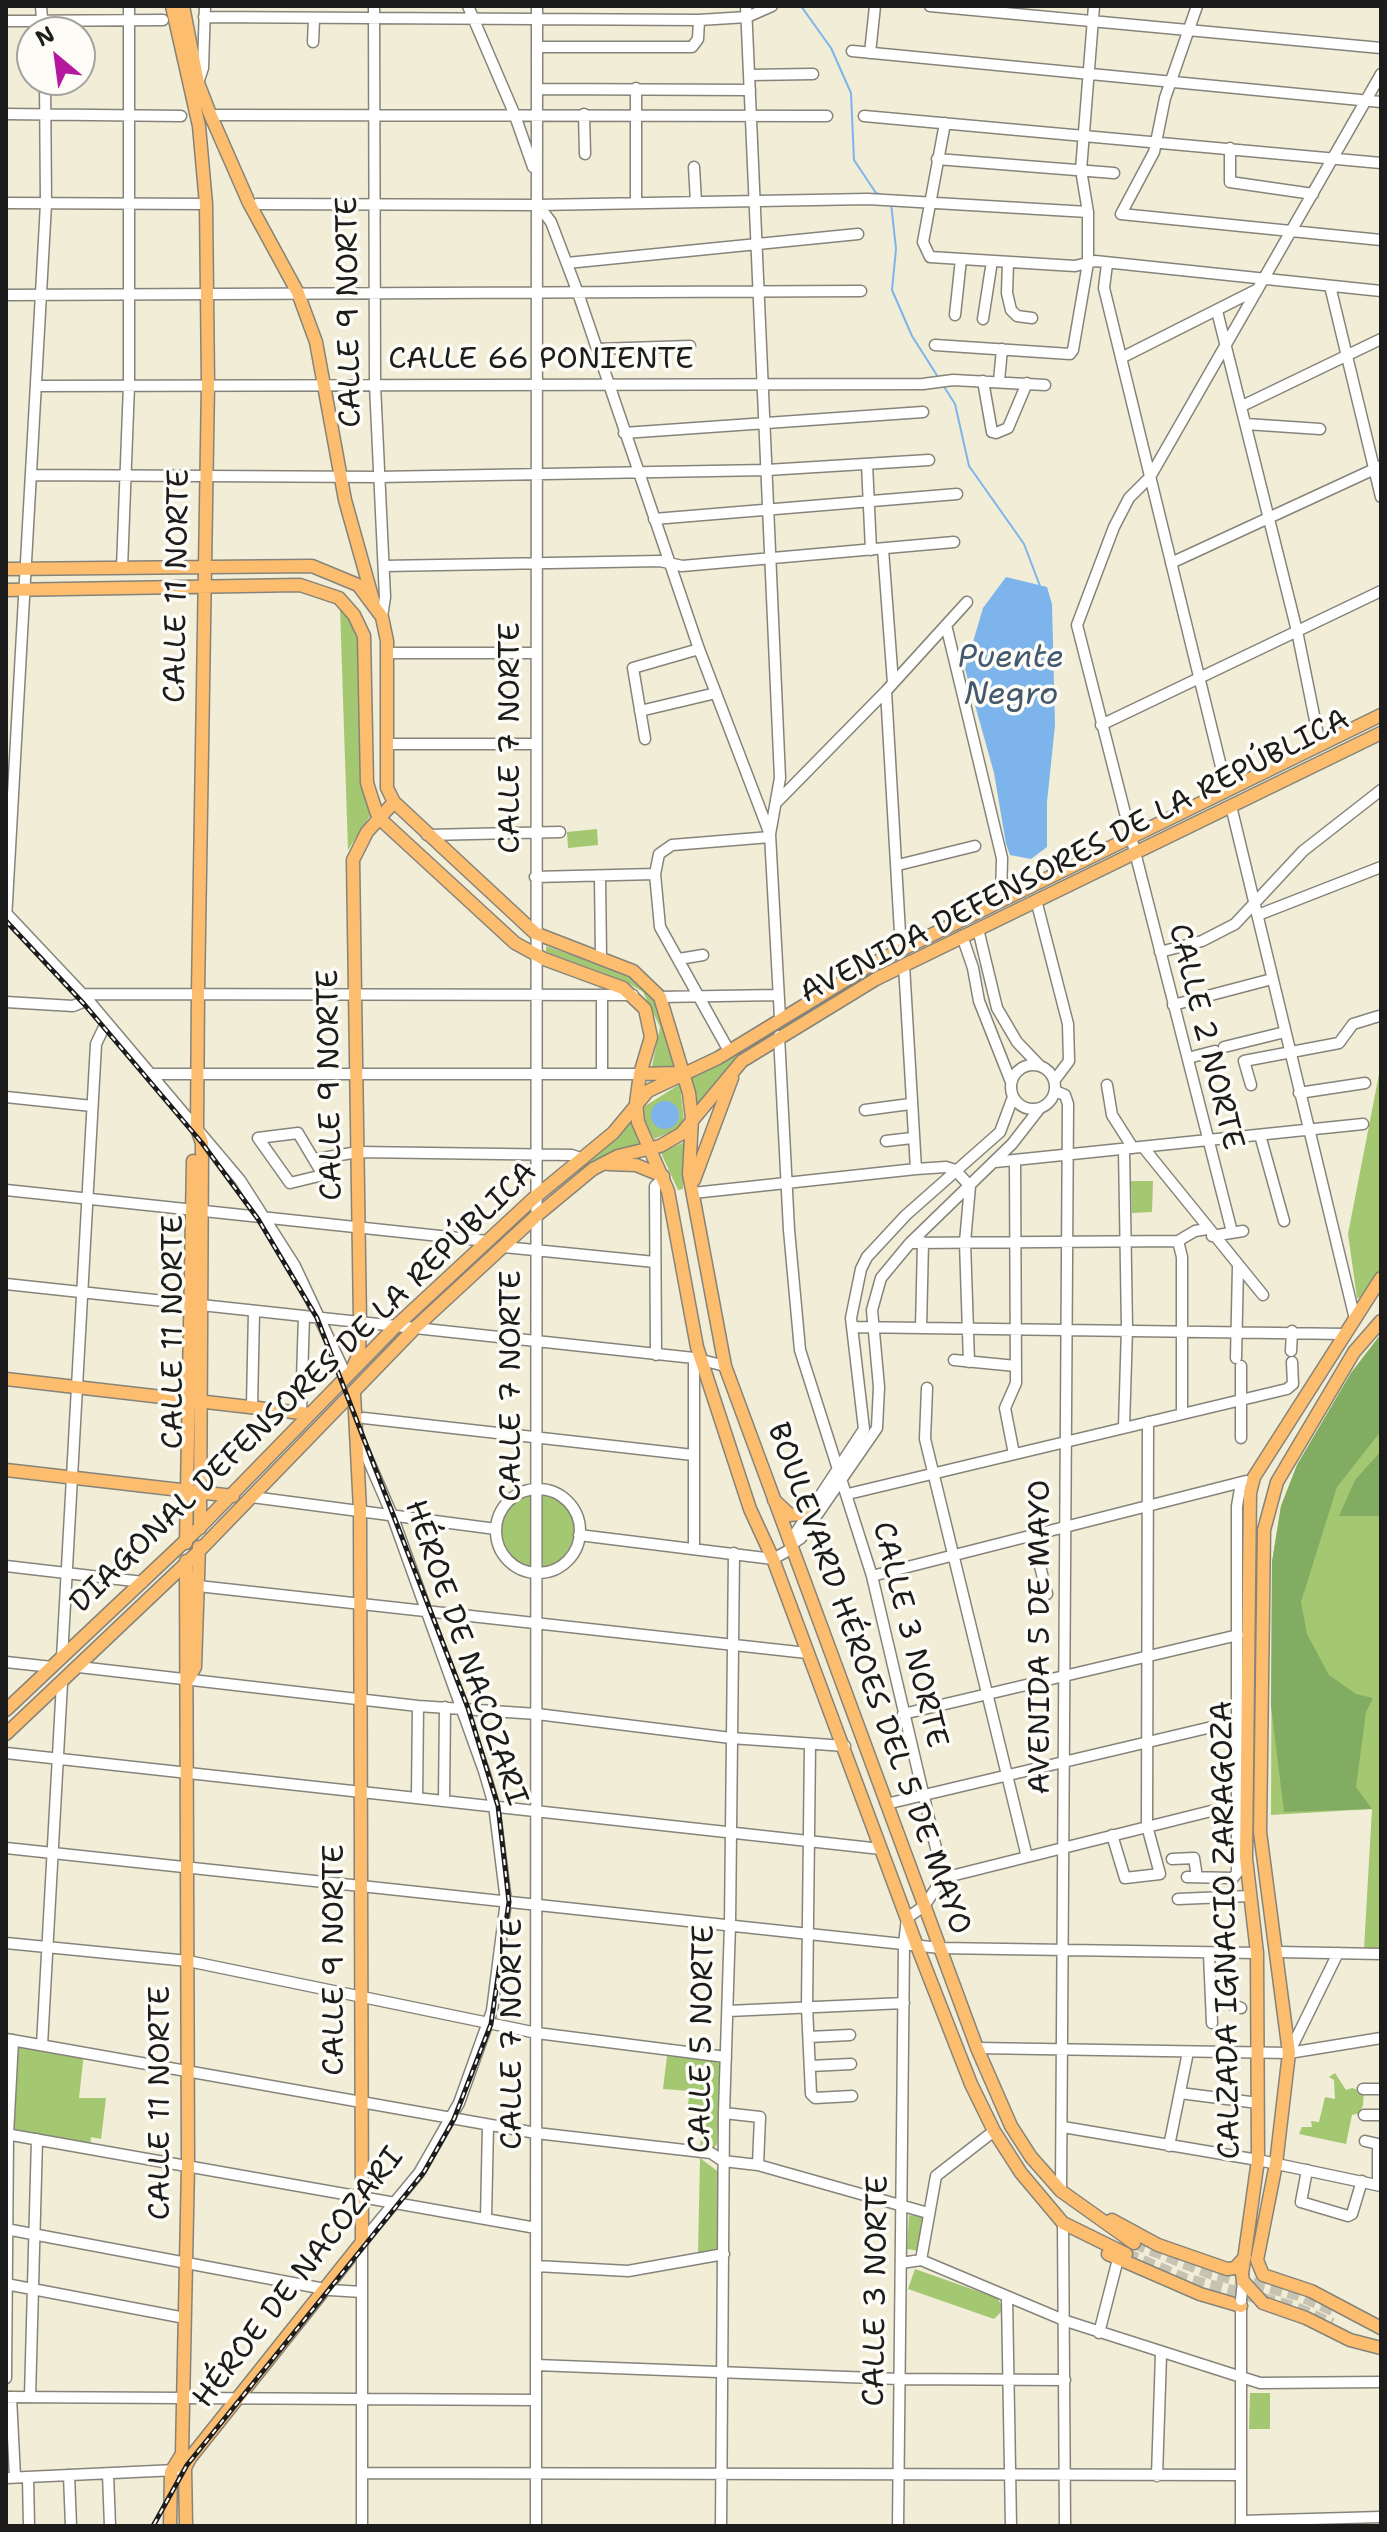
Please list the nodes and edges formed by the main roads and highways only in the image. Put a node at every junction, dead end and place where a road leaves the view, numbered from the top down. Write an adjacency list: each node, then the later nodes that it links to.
1 (172, 6): 3 (main road)
2 (183, 6): 3 (main road)
3 (185, 44): 4 (main road, CALLE 11 NORTE); 8 (main road, CALLE 9 NORTE)
4 (204, 567): 5 (main road); 6 (main road, CALLE 11 NORTE); 8 (main road)
5 (6, 569)
6 (203, 588): 7 (main road); 12 (main road); 30 (main road, CALLE 11 NORTE)
7 (6, 590)
8 (373, 600): 11 (main road)
9 (1381, 715): 14 (main road, AVENIDA DEFENSORES DE LA REPÚBLICA)
10 (1381, 733): 15 (main road, AVENIDA DEFENSORES DE LA REPÚBLICA)
11 (394, 802): 12 (main road, CALLE 9 NORTE); 13 (main road, BOULEVARD HÉROES DEL 5 DE MAYO)
12 (378, 817): 17 (main road); 27 (main road, CALLE 9 NORTE)
13 (675, 1042): 14 (main road); 16 (main road, BOULEVARD HÉROES DEL 5 DE MAYO)
14 (707, 1064): 16 (main road, AVENIDA DEFENSORES DE LA REPÚBLICA)
15 (739, 1064): 19 (main road, AVENIDA DEFENSORES DE LA REPÚBLICA); 24 (main road)
16 (685, 1073): 17 (main road); 18 (main road, AVENIDA DEFENSORES DE LA REPÚBLICA); 19 (main road, BOULEVARD HÉROES DEL 5 DE MAYO)
17 (640, 1074): 18 (main road); 20 (main road)
18 (636, 1103): 20 (main road, DIAGONAL DEFENSORES DE LA REPÚBLICA); 21 (main road, BOULEVARD HÉROES DEL 5 DE MAYO)
19 (692, 1123): 21 (main road, AVENIDA DEFENSORES DE LA REPÚBLICA); 24 (main road, BOULEVARD HÉROES DEL 5 DE MAYO)
20 (613, 1133): 27 (main road, DIAGONAL DEFENSORES DE LA REPÚBLICA)
21 (649, 1149): 22 (main road, DIAGONAL DEFENSORES DE LA REPÚBLICA); 23 (main road, BOULEVARD HÉROES DEL 5 DE MAYO)
22 (600, 1164): 23 (main road); 29 (main road, DIAGONAL DEFENSORES DE LA REPÚBLICA)
23 (664, 1177): 47 (main road, BOULEVARD HÉROES DEL 5 DE MAYO)
24 (692, 1190): 34 (main road, BOULEVARD HÉROES DEL 5 DE MAYO)
25 (1381, 1278): 48 (main road, CALZADA IGNACIO ZARAGOZA)
26 (1381, 1321): 50 (main road, CALZADA IGNACIO ZARAGOZA)
27 (347, 1377): 31 (main road, DIAGONAL DEFENSORES DE LA REPÚBLICA)
28 (6, 1379): 30 (main road)
29 (354, 1393): 36 (main road, DIAGONAL DEFENSORES DE LA REPÚBLICA); 46 (main road, CALLE 9 NORTE)
30 (196, 1398): 31 (main road); 33 (main road, CALLE 11 NORTE)
31 (306, 1412): 35 (main road, DIAGONAL DEFENSORES DE LA REPÚBLICA)
32 (6, 1470): 33 (main road)
33 (194, 1492): 35 (main road); 38 (main road, CALLE 11 NORTE); 39 (main road, CALLE 11 NORTE)
34 (770, 1495): 37 (main road); 45 (main road, BOULEVARD HÉROES DEL 5 DE MAYO)
35 (230, 1496): 36 (main road); 38 (main road, DIAGONAL DEFENSORES DE LA REPÚBLICA)
36 (252, 1497): 40 (main road, DIAGONAL DEFENSORES DE LA REPÚBLICA)
37 (808, 1513)
38 (200, 1527): 39 (main road, DIAGONAL DEFENSORES DE LA REPÚBLICA); 40 (main road, CALLE 11 NORTE)
39 (186, 1540): 41 (main road, CALLE 11 NORTE); 43 (main road, DIAGONAL DEFENSORES DE LA REPÚBLICA)
40 (199, 1551): 41 (main road, DIAGONAL DEFENSORES DE LA REPÚBLICA); 42 (main road, CALLE 11 NORTE)
41 (186, 1563): 42 (main road, CALLE 11 NORTE); 44 (main road, DIAGONAL DEFENSORES DE LA REPÚBLICA)
42 (189, 1678): 52 (main road, CALLE 11 NORTE)
43 (6, 1710)
44 (6, 1734)
45 (1061, 2191): 47 (main road, BOULEVARD HÉROES DEL 5 DE MAYO); 48 (main road)
46 (362, 2242): 53 (main road, HÉROE DE NACOZARI)
47 (1126, 2252): 49 (main road)
48 (1245, 2257): 51 (main road, CALZADA IGNACIO ZARAGOZA, bridge)
49 (1241, 2303)
50 (1381, 2329): 51 (main road)
51 (1381, 2347)
52 (170, 2526)
53 (186, 2526)

